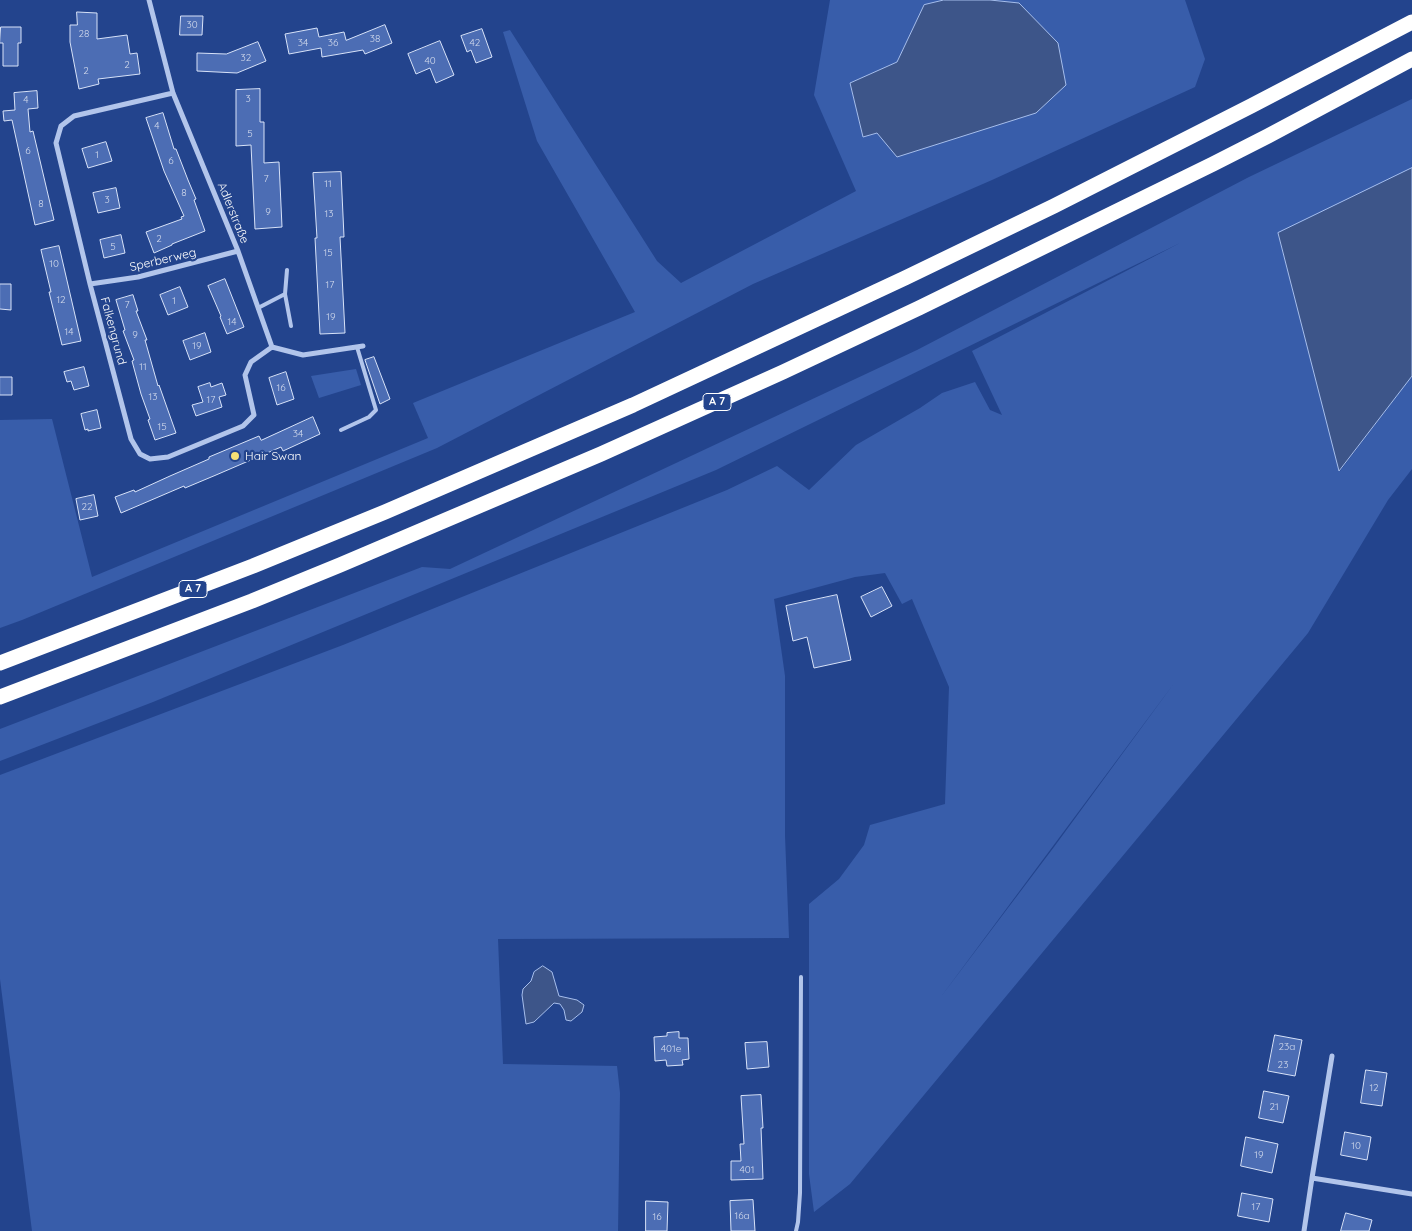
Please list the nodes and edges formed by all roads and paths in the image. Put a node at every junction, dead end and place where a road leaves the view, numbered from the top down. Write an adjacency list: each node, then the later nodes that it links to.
1 (149, 0): 4 (street, Adlerstraße)
2 (1412, 22): 14 (highway, A 7)
3 (1412, 59): 15 (highway, A 7)
4 (173, 93): 5 (street, Adlerstraße); 7 (street, Falkengrund)
5 (238, 251): 7 (street, Sperberweg); 9 (street, Adlerstraße)
6 (287, 270): 8 (lane)
7 (90, 284): 11 (street, Falkengrund)
8 (285, 294): 9 (lane); 10 (lane)
9 (258, 308): 11 (street, Adlerstraße)
10 (292, 326)
11 (272, 346): 12 (street)
12 (360, 346): 13 (lane)
13 (342, 430)
14 (0, 663)
15 (0, 698)
16 (801, 976): 20 (lane)
17 (1332, 1056): 18 (street)
18 (1312, 1178): 19 (street); 21 (street)
19 (1412, 1194)
20 (796, 1231)
21 (1304, 1231)

